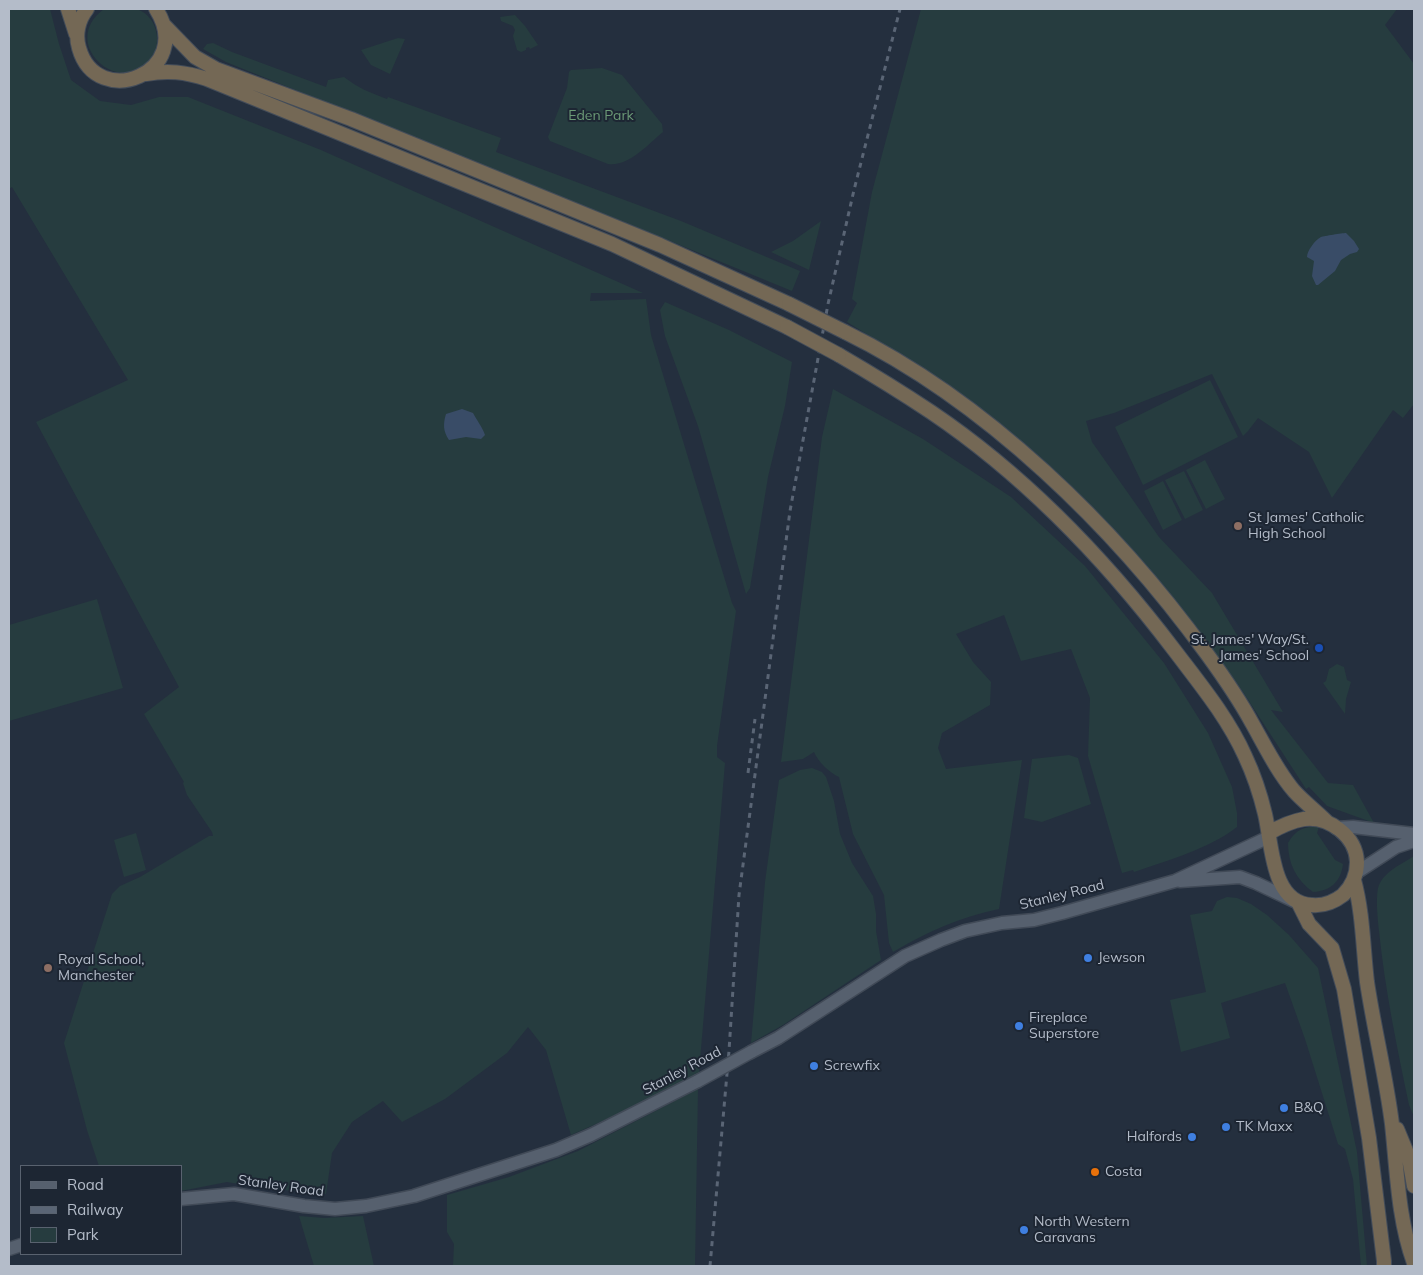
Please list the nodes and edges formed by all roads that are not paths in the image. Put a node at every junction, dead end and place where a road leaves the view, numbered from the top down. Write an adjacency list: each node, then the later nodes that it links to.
1 (68, 9): 5 (highway)
2 (87, 9): 5 (highway)
3 (156, 9): 4 (highway)
4 (164, 25): 6 (highway); 7 (highway, bridge)
5 (77, 39): 6 (highway)
6 (146, 74): 9 (highway, bridge)
7 (1333, 826): 8 (main road); 9 (highway); 11 (highway)
8 (1414, 834)
9 (1269, 835): 12 (main road, Stanley Road); 13 (highway)
10 (1414, 841): 11 (main road)
11 (1355, 877): 13 (highway); 14 (highway)
12 (1176, 881): 13 (main road, Stanley Road); 16 (main road, Stanley Road, bridge)
13 (1296, 902): 18 (highway)
14 (1390, 1112): 15 (highway); 17 (highway)
15 (1414, 1186)
16 (182, 1199)
17 (1414, 1263)
18 (1384, 1266)

